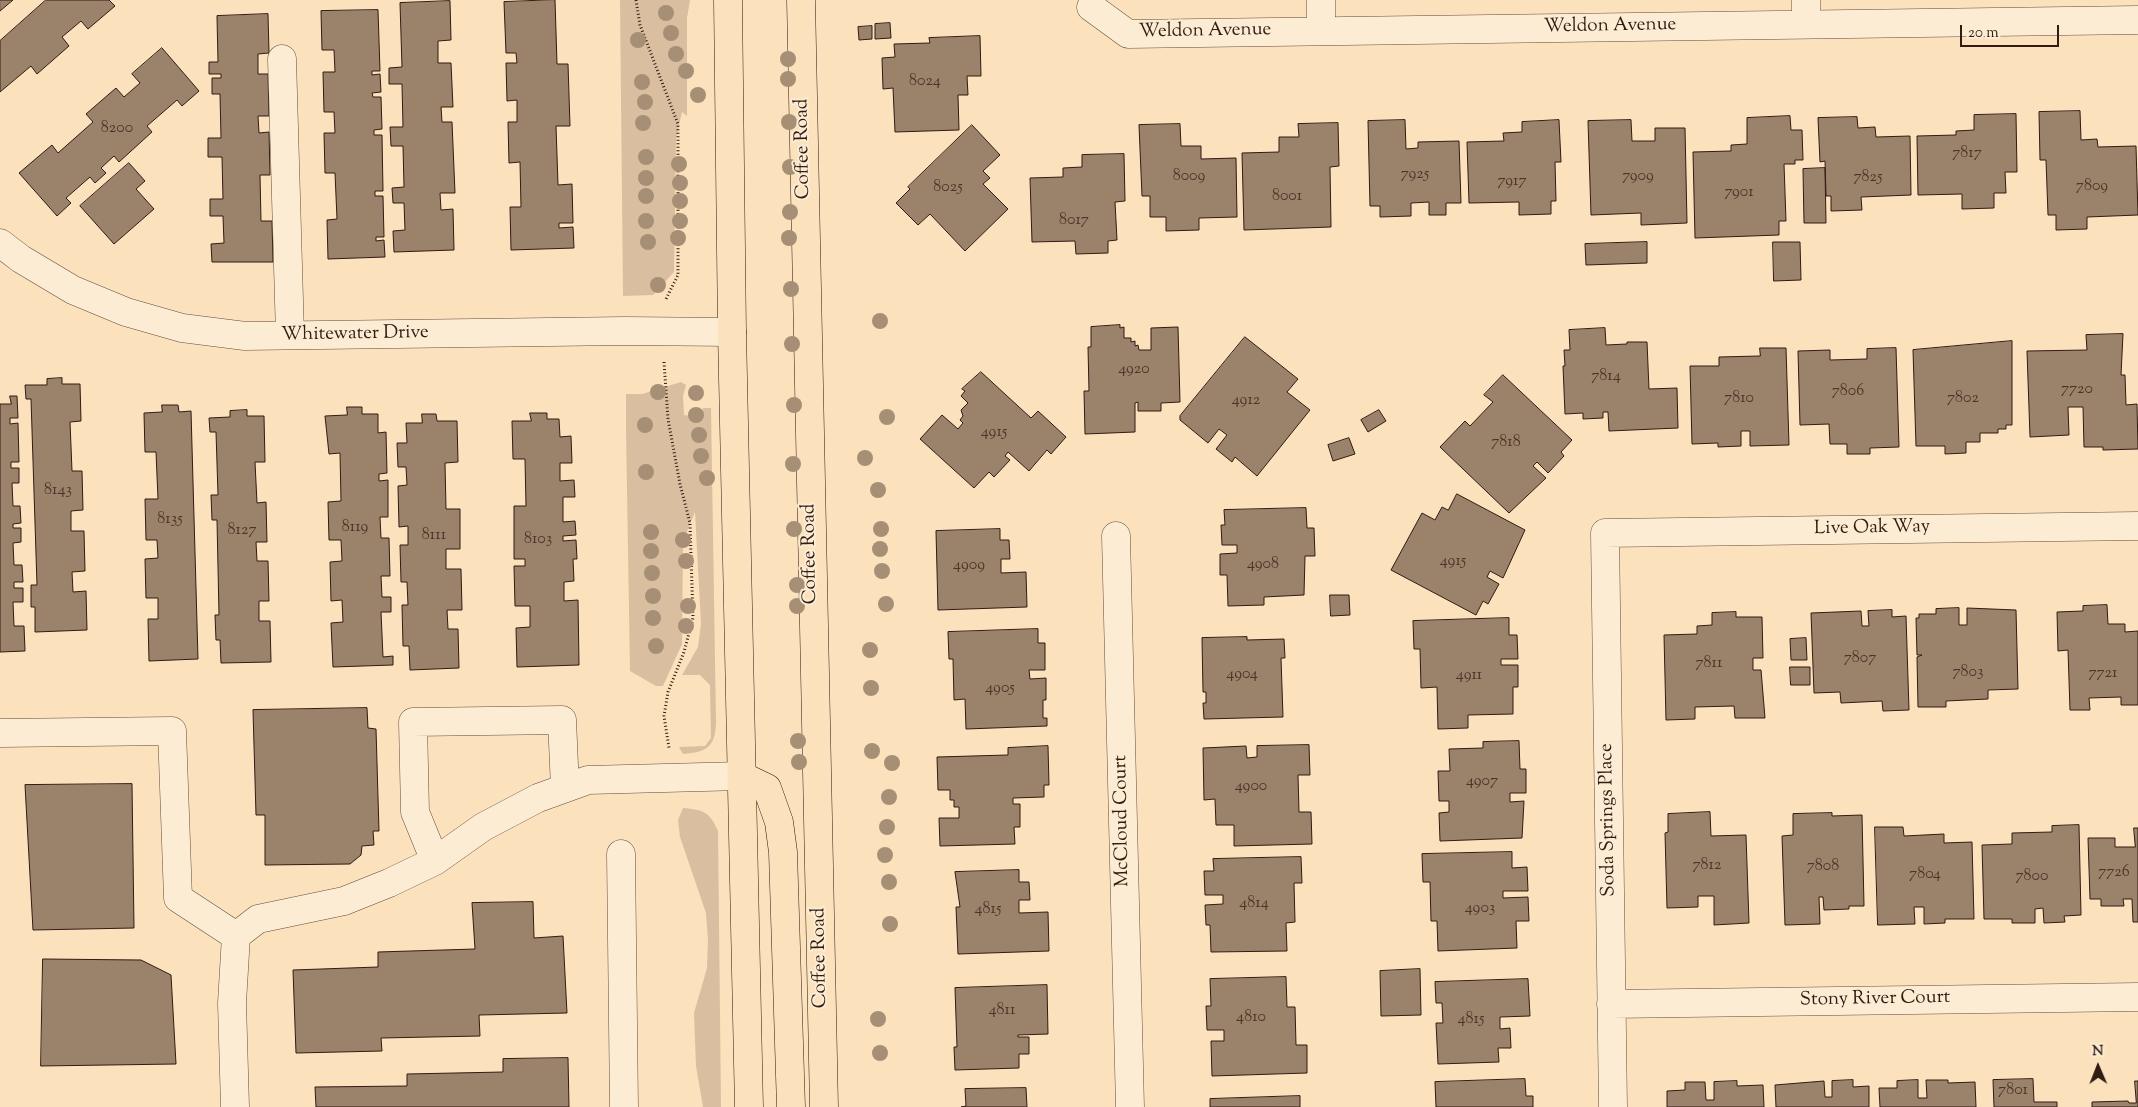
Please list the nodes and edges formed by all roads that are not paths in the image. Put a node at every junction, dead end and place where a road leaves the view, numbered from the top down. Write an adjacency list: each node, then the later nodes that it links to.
1 (728, 0): 10 (main road)
2 (801, 0): 27 (main road, Coffee Road)
3 (1320, 0): 7 (street)
4 (1092, 7): 7 (street, Weldon Avenue)
5 (1806, 12): 6 (street, Weldon Avenue); 7 (street, Weldon Avenue)
6 (2138, 20)
7 (1321, 31)
8 (282, 59): 11 (street)
9 (0, 243): 11 (street, Whitewater Drive)
10 (732, 332): 11 (street, Whitewater Drive); 16 (main road)
11 (290, 336)
12 (2138, 526): 13 (street, Live Oak Way)
13 (1605, 533): 22 (street, Soda Springs Place)
14 (1116, 536): 28 (street, McCloud Court)
15 (0, 733): 20 (street)
16 (742, 776): 17 (street); 25 (main road); 26 (main road)
17 (564, 788): 19 (street); 19 (street)
18 (621, 854): 24 (street)
19 (434, 861): 20 (street)
20 (236, 936): 23 (street)
21 (2138, 997): 22 (street, Stony River Court)
22 (1612, 1004): 29 (street, Soda Springs Place)
23 (235, 1107)
24 (624, 1107)
25 (749, 1107)
26 (791, 1107)
27 (824, 1107)
28 (1130, 1107)
29 (1613, 1107)

